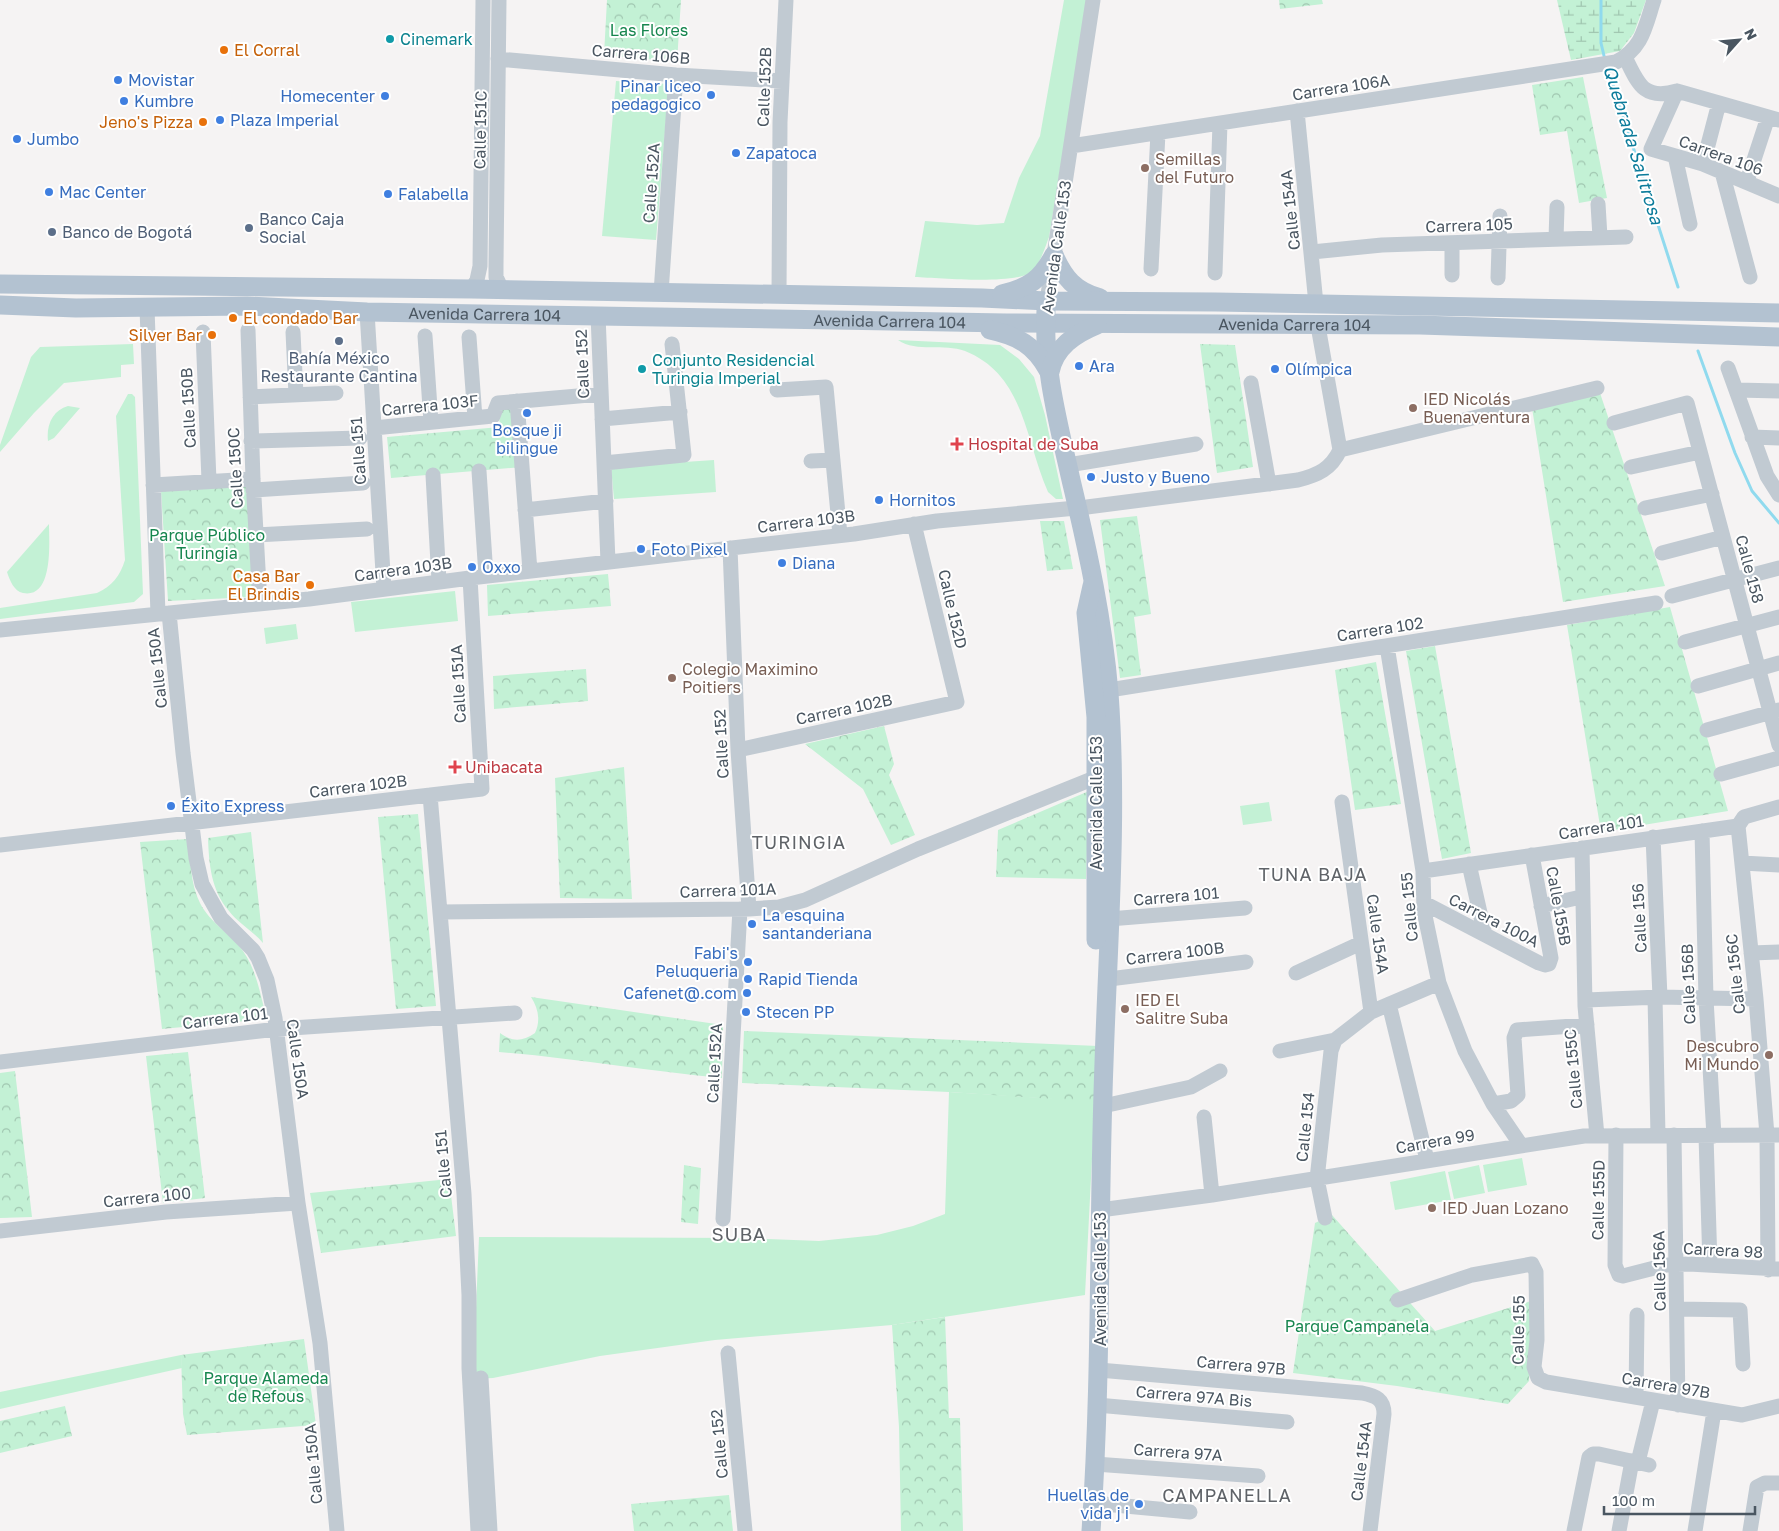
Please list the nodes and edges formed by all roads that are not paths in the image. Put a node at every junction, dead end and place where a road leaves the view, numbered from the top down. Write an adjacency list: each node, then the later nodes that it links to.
1 (483, 0): 40 (street, Calle 151C)
2 (499, 0): 6 (street, Calle 151C)
3 (786, 0): 9 (street, Calle 152B)
4 (1093, 0): 16 (street, Avenida Calle 153)
5 (1654, 0): 7 (street)
6 (498, 59): 8 (street, Carrera 106B); 41 (street, Calle 151C)
7 (1621, 60): 10 (street); 12 (street, Carrera 106A)
8 (676, 75): 9 (street, Carrera 106B); 42 (street, Calle 152A)
9 (782, 81): 43 (street, Calle 152B)
10 (1677, 91): 11 (street); 17 (street, Carrera 106)
11 (1720, 103): 13 (street); 18 (street)
12 (1297, 111): 14 (street, Carrera 106A); 31 (street, Calle 154A)
13 (1774, 118): 20 (street)
14 (1220, 123): 15 (street, Carrera 106A); 34 (street)
15 (1158, 133): 16 (street, Carrera 106A); 33 (street)
16 (1071, 146): 32 (street, Avenida Calle 153)
17 (1675, 156): 18 (street, Carrera 106); 25 (street)
18 (1703, 164): 19 (street, Carrera 106)
19 (1722, 172): 20 (street, Carrera 106); 36 (street)
20 (1746, 181): 21 (street, Carrera 106)
21 (1779, 196)
22 (1598, 204): 26 (street)
23 (1557, 207): 28 (street)
24 (1500, 216): 29 (street)
25 (1690, 224)
26 (1600, 237): 27 (street, Carrera 105); 28 (street, Carrera 105)
27 (1626, 237)
28 (1556, 239): 29 (street, Carrera 105)
29 (1500, 243): 30 (street, Carrera 105); 37 (street)
30 (1452, 244): 31 (street, Carrera 105); 35 (street)
31 (1312, 252): 47 (street, Calle 154A)
32 (1054, 255): 44 (main road); 45 (street, Avenida Calle 153); 46 (main road)
33 (1151, 269)
34 (1215, 273)
35 (1452, 275)
36 (1750, 277)
37 (1498, 278)
38 (0, 284): 39 (main road, Avenida Carrera 104)
39 (77, 286): 40 (main road, Avenida Carrera 104); 49 (main road)
40 (472, 289): 41 (main road, Avenida Carrera 104)
41 (502, 290): 42 (main road, Avenida Carrera 104)
42 (661, 293): 43 (main road, Avenida Carrera 104)
43 (779, 295): 44 (main road, Avenida Carrera 104)
44 (982, 298): 45 (main road, Avenida Carrera 104)
45 (1047, 301): 46 (main road, Avenida Carrera 104); 55 (main road, Avenida Calle 153)
46 (1110, 301): 47 (main road, Avenida Carrera 104)
47 (1316, 304): 52 (main road, Avenida Carrera 104)
48 (0, 305): 49 (main road, Avenida Carrera 104)
49 (76, 308): 50 (main road, Avenida Carrera 104)
50 (147, 308): 51 (main road, Avenida Carrera 104); 102 (street, Calle 150A)
51 (367, 312): 53 (main road, Avenida Carrera 104); 82 (street, Calle 151)
52 (1779, 313)
53 (598, 315): 54 (main road, Avenida Carrera 104); 73 (street, Calle 152)
54 (950, 322): 55 (main road, Avenida Carrera 104); 66 (main road)
55 (1046, 323): 56 (main road, Avenida Carrera 104); 66 (main road, Avenida Calle 153)
56 (1102, 323): 57 (main road, Avenida Carrera 104); 66 (main road)
57 (1318, 326): 63 (main road, Avenida Carrera 104); 88 (street)
58 (248, 330): 75 (street, Calle 150C)
59 (203, 332): 98 (street, Calle 150B)
60 (294, 332): 74 (street)
61 (425, 336): 80 (street)
62 (470, 337): 78 (street)
63 (1779, 337)
64 (672, 344): 77 (street)
65 (1728, 368): 70 (street)
66 (1050, 374): 93 (main road, Avenida Calle 153)
67 (1251, 383): 101 (street)
68 (1597, 388): 88 (street)
69 (777, 390): 90 (street)
70 (1737, 390): 71 (street); 83 (street)
71 (1779, 391)
72 (336, 393): 74 (street)
73 (601, 394): 76 (street, Carrera 103F); 79 (street, Calle 152)
74 (296, 395): 75 (street)
75 (250, 396): 86 (street, Calle 150C)
76 (517, 401): 78 (street, Carrera 103F); 108 (street)
77 (680, 412): 79 (street); 92 (street)
78 (475, 418): 80 (street, Carrera 103F)
79 (602, 419): 92 (street, Calle 152)
80 (431, 422): 82 (street, Carrera 103F)
81 (1614, 423): 89 (street, Calle 158)
82 (374, 428): 124 (street, Calle 151)
83 (1752, 437): 85 (street); 97 (street)
84 (360, 438): 86 (street)
85 (1779, 438)
86 (251, 441): 100 (street, Calle 150C)
87 (1196, 444): 93 (street)
88 (1340, 450): 101 (street, Carrera 103B)
89 (1700, 452): 94 (street); 103 (street, Calle 158)
90 (833, 460): 91 (street); 112 (street)
91 (811, 461)
92 (604, 463): 105 (street, Calle 152)
93 (1068, 465): 106 (main road, Avenida Calle 153)
94 (1631, 467)
95 (479, 471): 119 (street)
96 (433, 475): 123 (street)
97 (1773, 476): 104 (street)
98 (209, 481): 100 (street); 102 (street)
99 (363, 483): 100 (street)
100 (253, 484): 111 (street, Calle 150C)
101 (1269, 484): 106 (street, Carrera 103B)
102 (153, 485): 128 (street, Calle 150A)
103 (1712, 494): 107 (street); 113 (street, Calle 158)
104 (1779, 496)
105 (606, 501): 108 (street); 116 (street, Calle 152)
106 (1078, 508): 109 (street, Carrera 103B); 121 (main road, Avenida Calle 153)
107 (1645, 508)
108 (525, 510): 118 (street)
109 (914, 524): 112 (street, Carrera 103B); 138 (street, Calle 152D)
110 (367, 529): 111 (street)
111 (256, 535): 127 (street, Calle 150C)
112 (840, 535): 114 (street, Carrera 103B)
113 (1723, 537): 115 (street); 122 (street, Calle 158)
114 (730, 548): 116 (street, Carrera 103B); 142 (street, Calle 152)
115 (1662, 553)
116 (608, 562): 118 (street, Carrera 103B)
117 (1779, 568): 122 (street)
118 (530, 571): 119 (street, Carrera 103B)
119 (486, 576): 120 (street, Carrera 103B)
120 (470, 578): 123 (street, Carrera 103B); 146 (street, Calle 151A)
121 (1095, 580): 137 (main road, Avenida Calle 153); 145 (main road, Avenida Calle 153)
122 (1735, 580): 125 (street); 130 (street, Calle 158)
123 (439, 581): 124 (street, Carrera 103B)
124 (384, 589): 127 (street, Carrera 103B)
125 (1672, 596)
126 (1656, 603): 133 (street, Carrera 102)
127 (260, 604): 128 (street, Carrera 103B)
128 (164, 613): 131 (street, Carrera 103B); 150 (street, Calle 150A)
129 (1779, 617): 130 (street)
130 (1747, 626): 132 (street); 135 (street, Calle 158)
131 (0, 630)
132 (1685, 642)
133 (1387, 646): 137 (street, Carrera 102); 160 (street, Calle 155)
134 (1779, 663): 135 (street)
135 (1758, 669): 136 (street); 139 (street, Calle 158)
136 (1698, 686)
137 (1108, 690): 145 (main road, Avenida Calle 153)
138 (957, 702): 142 (street, Carrera 102B)
139 (1775, 711): 140 (street); 141 (street, Calle 158)
140 (1707, 730)
141 (1779, 745)
142 (738, 750): 165 (street, Calle 152)
143 (1779, 758): 144 (street)
144 (1721, 774)
145 (1104, 777): 165 (street, Carrera 101A); 167 (main road, Avenida Calle 153); 186 (main road, Avenida Calle 153)
146 (482, 789): 147 (street, Carrera 102B)
147 (430, 795): 150 (street, Carrera 102B); 166 (street, Calle 151)
148 (1342, 802): 169 (street, Calle 154A)
149 (1779, 808): 151 (street, Carrera 101)
150 (192, 823): 154 (street, Carrera 102B); 187 (street, Calle 150A)
151 (1738, 826): 152 (street, Carrera 101); 157 (street, Calle 156C)
152 (1702, 831): 153 (street, Carrera 101); 178 (street, Calle 156B)
153 (1653, 837): 155 (street, Carrera 101); 177 (street, Calle 156)
154 (0, 845)
155 (1582, 848): 156 (street, Carrera 101); 161 (street, Calle 155C)
156 (1532, 855): 158 (street, Carrera 101); 163 (street, Calle 155B)
157 (1742, 863): 159 (street); 171 (street, Calle 156C)
158 (1469, 864): 160 (street, Carrera 101); 168 (street)
159 (1779, 865)
160 (1423, 871): 162 (street, Calle 155)
161 (1581, 897): 163 (street); 180 (street, Calle 155C)
162 (1424, 903): 168 (street, Carrera 100A); 176 (street, Calle 155)
163 (1542, 906): 173 (street, Calle 155B)
164 (1245, 908): 167 (street, Carrera 101)
165 (745, 909): 166 (street, Carrera 101A); 208 (street, Calle 152A)
166 (440, 912): 184 (street, Calle 151)
167 (1109, 919): 175 (main road, Avenida Calle 153)
168 (1485, 935): 173 (street, Carrera 100A)
169 (1361, 943): 174 (street); 182 (street, Calle 154A)
170 (1779, 952): 171 (street)
171 (1751, 953): 179 (street, Calle 156C)
172 (1246, 962): 175 (street, Carrera 100B)
173 (1550, 964)
174 (1296, 973)
175 (1108, 979): 186 (main road, Avenida Calle 153)
176 (1439, 983): 181 (street); 192 (street, Calle 155)
177 (1658, 997): 178 (street); 180 (street); 196 (street, Calle 156)
178 (1706, 999): 179 (street); 200 (street, Calle 156B)
179 (1756, 999): 198 (street, Calle 156C)
180 (1586, 1000): 185 (street, Calle 155C)
181 (1389, 1004): 182 (street); 202 (street)
182 (1370, 1012): 188 (street)
183 (515, 1013): 184 (street, Carrera 101)
184 (449, 1018): 187 (street, Carrera 101); 237 (street, Calle 151)
185 (1587, 1025): 192 (street); 199 (street, Calle 155C)
186 (1105, 1026): 193 (main road, Avenida Calle 153)
187 (277, 1029): 190 (street, Carrera 101); 205 (street, Calle 150A)
188 (1335, 1040): 189 (street); 203 (street, Calle 154)
189 (1280, 1051)
190 (0, 1062)
191 (1220, 1071): 193 (street)
192 (1493, 1104): 201 (street, Calle 155)
193 (1103, 1106): 206 (main road, Avenida Calle 153)
194 (1204, 1117): 204 (street)
195 (1616, 1135): 196 (street, Carrera 99); 199 (street, Carrera 99); 210 (street, Calle 155D)
196 (1658, 1135): 197 (street, Carrera 99)
197 (1674, 1135): 200 (street, Carrera 99); 211 (street, Calle 156A)
198 (1773, 1135): 200 (street, Carrera 99); 213 (street, Calle 156C)
199 (1597, 1136): 201 (street, Carrera 99)
200 (1710, 1136): 212 (street, Calle 156B)
201 (1521, 1145): 202 (street, Carrera 99)
202 (1427, 1160): 203 (street, Carrera 99)
203 (1317, 1179): 204 (street, Carrera 99); 207 (street, Calle 154)
204 (1212, 1195): 206 (street, Carrera 99)
205 (298, 1203): 209 (street, Carrera 100); 236 (street, Calle 150A)
206 (1100, 1210): 219 (main road, Avenida Calle 153)
207 (1325, 1218)
208 (723, 1219)
209 (0, 1231)
210 (1615, 1265): 211 (street, Carrera 98)
211 (1676, 1265): 212 (street, Carrera 98); 215 (street, Calle 156A)
212 (1710, 1265): 213 (street, Carrera 98)
213 (1774, 1270)
214 (1398, 1300): 221 (street, Calle 155)
215 (1677, 1309): 218 (street); 226 (street, Calle 156A)
216 (1637, 1316): 222 (street)
217 (728, 1353): 239 (street, Calle 152)
218 (1743, 1364)
219 (1099, 1370): 223 (street, Carrera 97B); 225 (main road, Avenida Calle 153)
220 (480, 1378): 238 (street)
221 (1546, 1382): 222 (street, Carrera 97B)
222 (1636, 1397): 224 (street, Carrera 97B)
223 (1379, 1398): 241 (street, Calle 154A)
224 (1653, 1401): 226 (street, Carrera 97B); 230 (street)
225 (1097, 1405): 229 (street, Carrera 97A Bis); 231 (main road, Avenida Calle 153)
226 (1678, 1405): 228 (street, Carrera 97B)
227 (1779, 1406): 228 (street, Carrera 97B)
228 (1714, 1411): 244 (street)
229 (1287, 1422)
230 (1640, 1462): 242 (street); 243 (street)
231 (1095, 1464): 232 (street, Carrera 97A); 234 (main road, Avenida Calle 153)
232 (1258, 1476)
233 (1779, 1483): 245 (street)
234 (1093, 1503): 235 (street); 240 (main road, Avenida Calle 153)
235 (1190, 1512)
236 (337, 1531)
237 (478, 1531)
238 (490, 1531)
239 (745, 1531)
240 (1091, 1531)
241 (1370, 1531)
242 (1574, 1531)
243 (1619, 1531)
244 (1695, 1531)
245 (1750, 1531)

